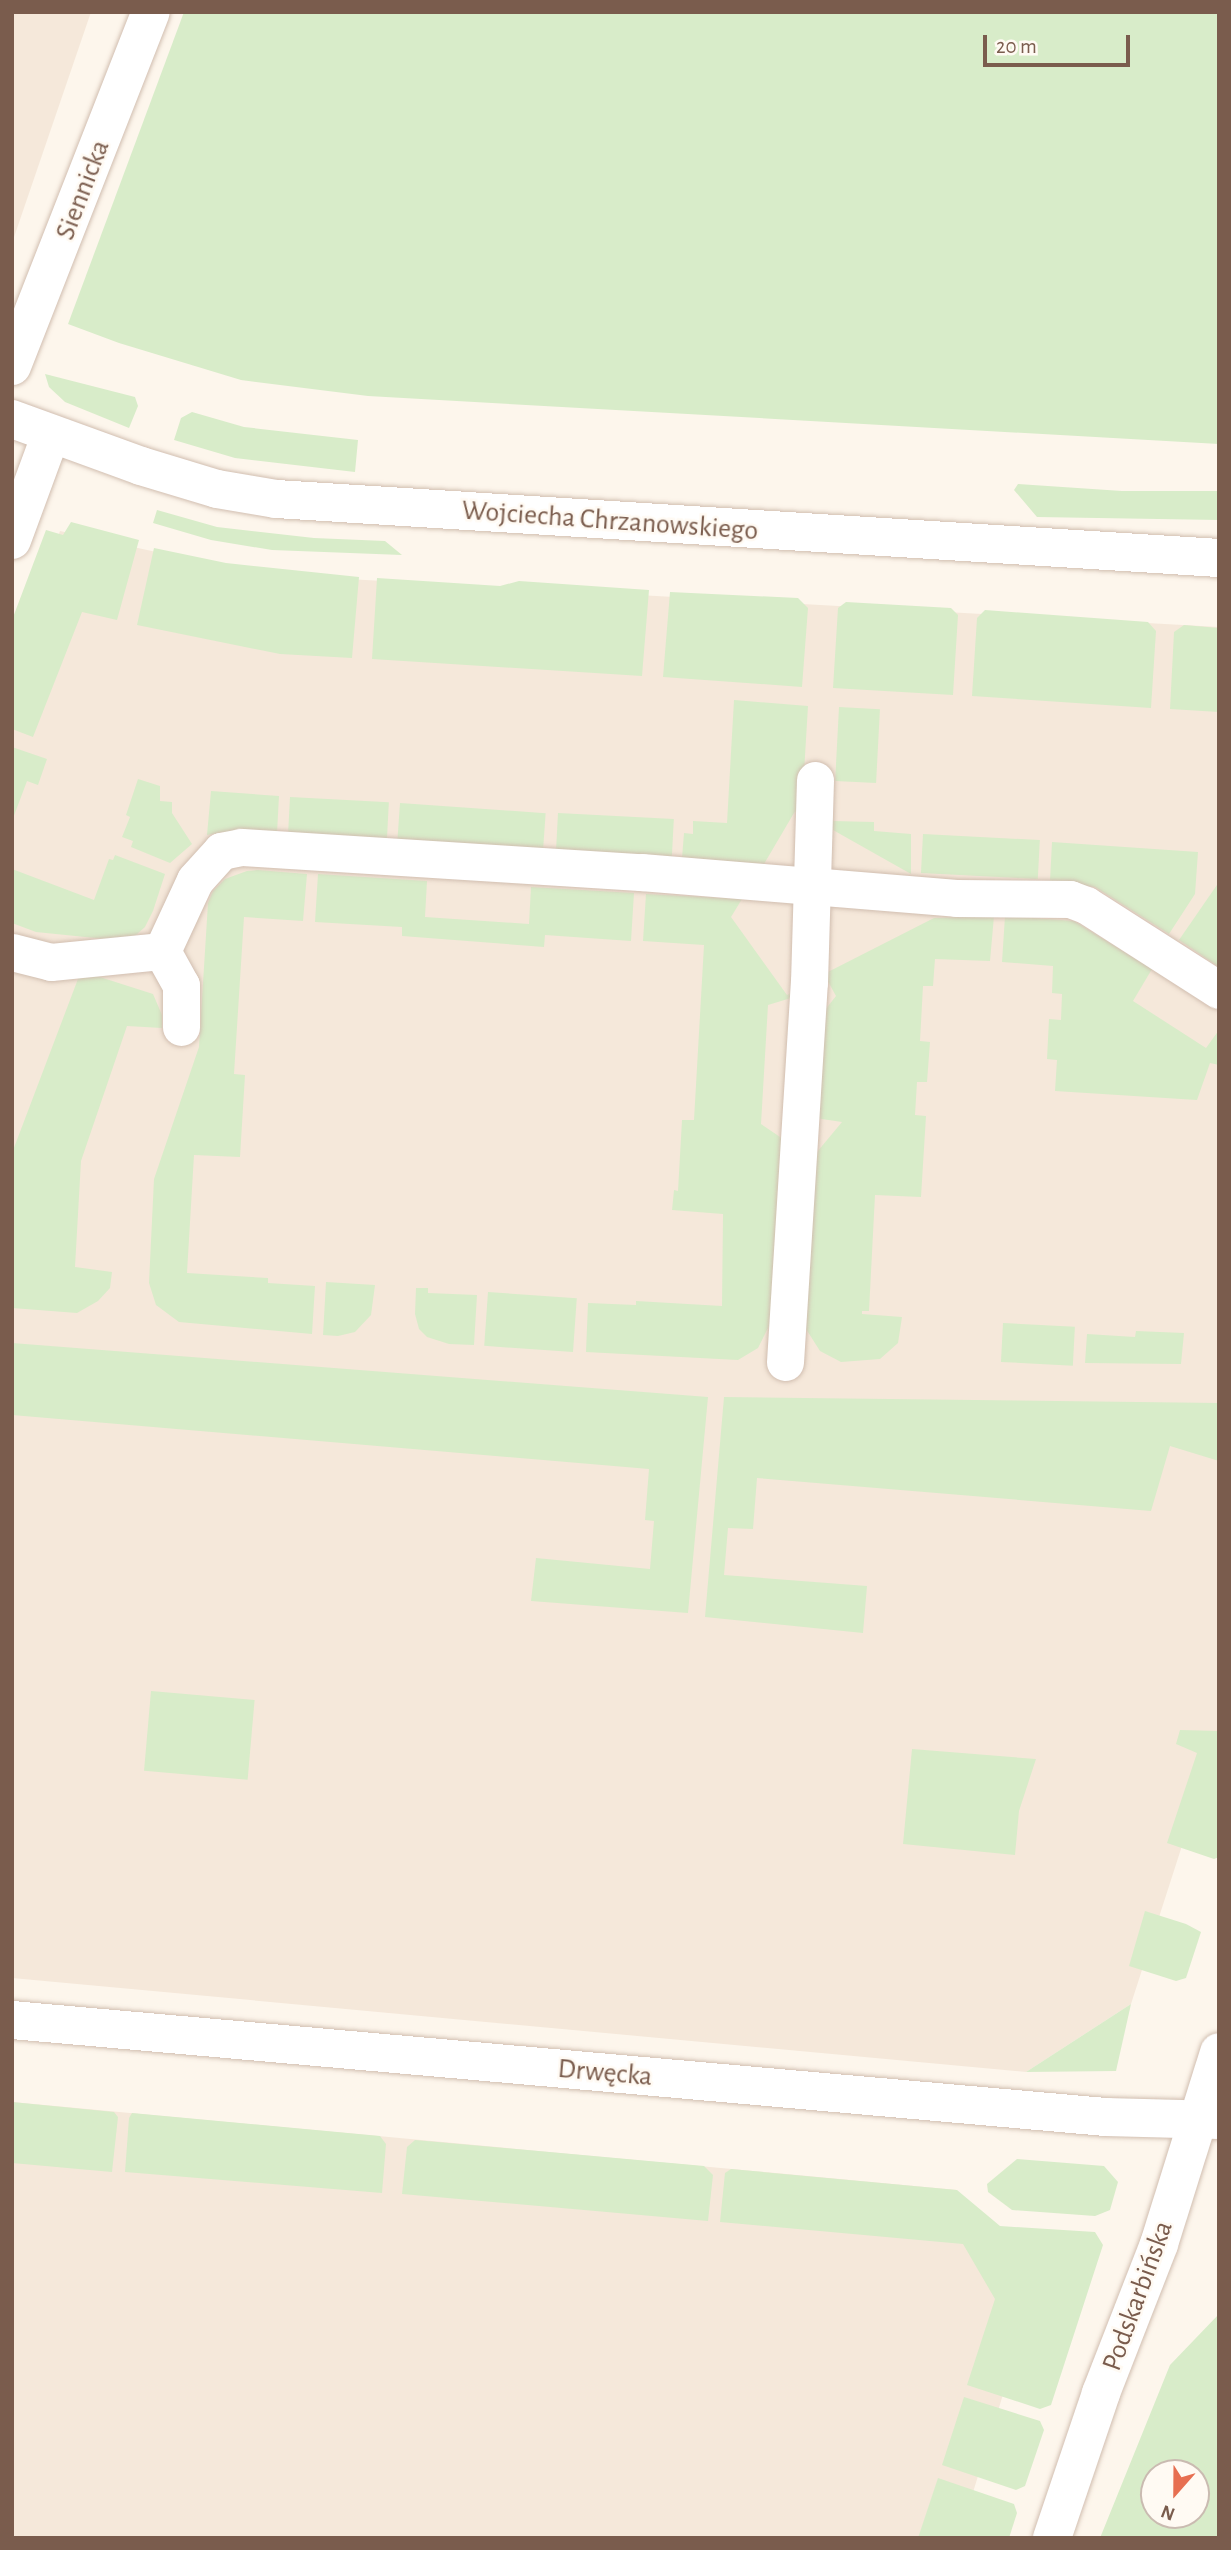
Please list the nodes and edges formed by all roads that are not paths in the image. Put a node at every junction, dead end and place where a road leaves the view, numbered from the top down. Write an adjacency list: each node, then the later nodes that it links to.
1 (151, 12): 2 (street, Siennicka)
2 (12, 366)
3 (12, 419): 4 (street, Wojciecha Chrzanowskiego)
4 (51, 434): 5 (street); 6 (street, Wojciecha Chrzanowskiego)
5 (12, 540)
6 (1219, 558)
7 (815, 780): 8 (street)
8 (812, 887): 9 (street); 11 (street); 13 (street)
9 (162, 951): 10 (street); 12 (street)
10 (12, 952)
11 (1219, 990)
12 (181, 1027)
13 (785, 1362)
14 (12, 2020): 16 (street, Drwęcka)
15 (1219, 2052): 16 (street, Podskarbińska)
16 (1209, 2119): 17 (street, Podskarbińska)
17 (1052, 2538)

